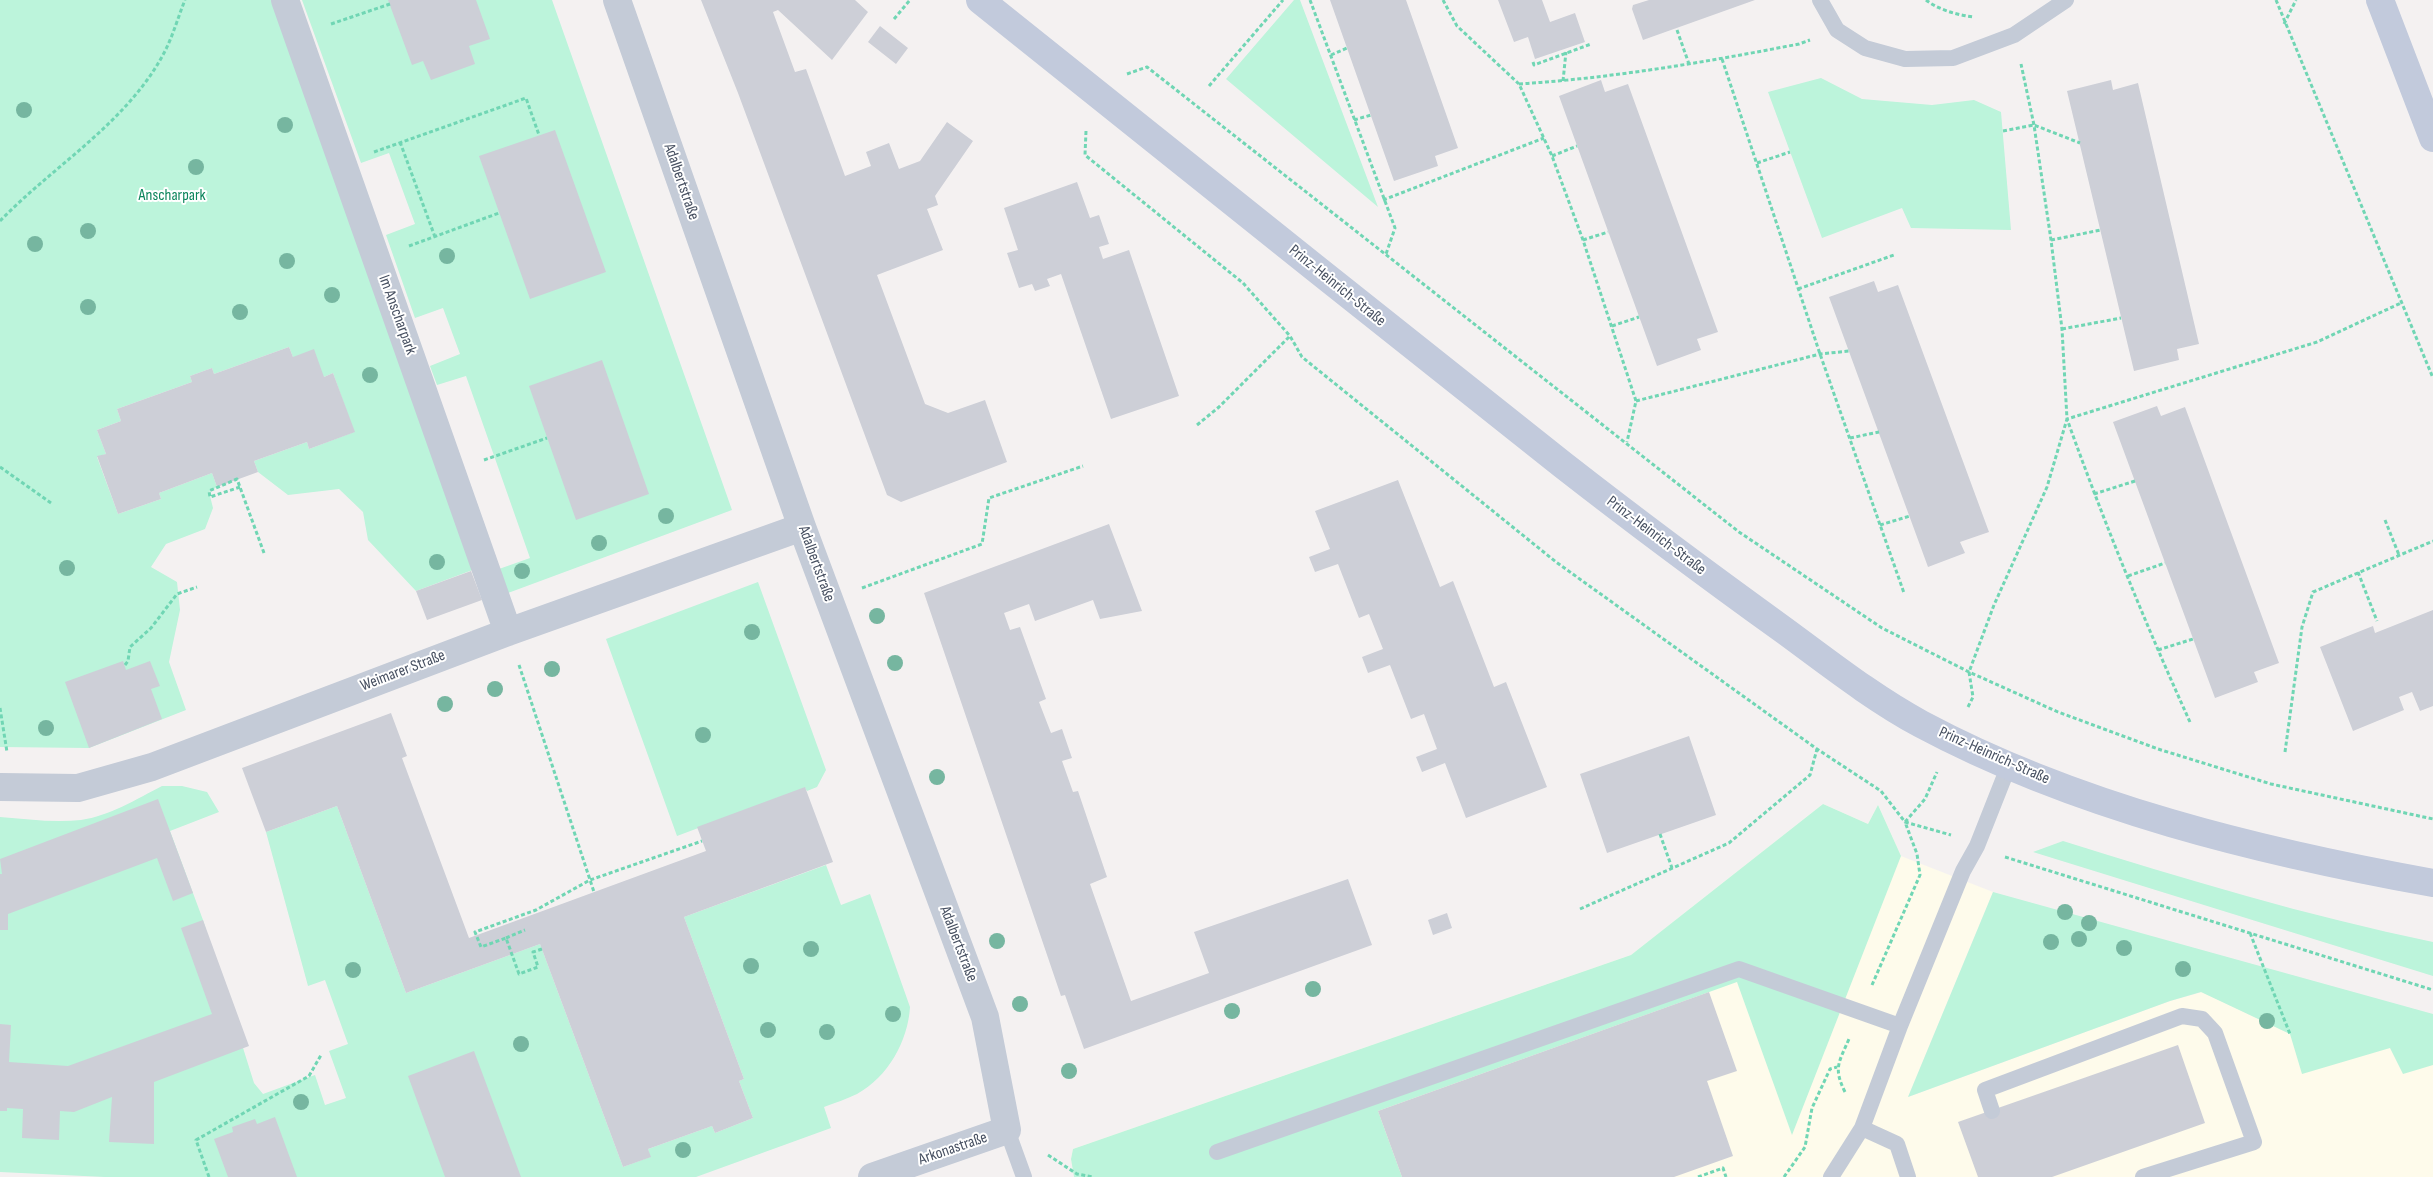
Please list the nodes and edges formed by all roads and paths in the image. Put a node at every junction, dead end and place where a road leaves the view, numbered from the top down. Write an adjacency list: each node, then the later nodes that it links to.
1 (186, 0): 50 (path)
2 (285, 0): 20 (street, Im Anscharpark)
3 (617, 0): 86 (street, Adalbertstraße)
4 (910, 0): 16 (path)
5 (980, 0): 32 (main road, Prinz-Heinrich-Straße)
6 (1283, 0): 31 (path)
7 (1310, 0): 25 (path)
8 (1443, 0): 30 (path)
9 (1820, 0): 19 (lane)
10 (1926, 0): 21 (path)
11 (2066, 0): 21 (lane)
12 (2276, 0): 17 (path)
13 (2296, 0): 17 (path)
14 (2380, 0): 39 (main road)
15 (390, 4): 20 (path)
16 (894, 18)
17 (2284, 24): 60 (path)
18 (1677, 30): 28 (path)
19 (1837, 30): 21 (lane); 26 (path)
20 (297, 35): 46 (street, Im Anscharpark)
21 (2014, 35): 35 (path)
22 (1591, 44): 24 (path)
23 (1347, 48): 25 (path)
24 (1566, 52): 27 (path); 29 (path)
25 (1331, 55): 34 (path)
26 (1722, 59): 28 (path); 47 (path)
27 (1533, 62)
28 (1689, 64): 29 (path)
29 (1563, 81): 30 (path)
30 (1519, 84): 38 (path)
31 (1209, 86)
32 (1089, 87): 56 (path); 108 (main road, Prinz-Heinrich-Straße)
33 (1371, 115): 34 (path)
34 (1354, 120): 48 (path)
35 (2034, 125): 36 (path); 41 (path); 55 (path)
36 (2003, 131)
37 (539, 135): 40 (path)
38 (1544, 138): 45 (path); 48 (path)
39 (2433, 138)
40 (400, 142): 46 (path); 53 (path)
41 (2080, 143)
42 (1577, 146): 45 (path)
43 (1790, 152): 47 (path)
44 (1084, 155): 65 (path)
45 (1552, 156): 54 (path)
46 (343, 163): 58 (street, Im Anscharpark)
47 (1757, 163): 59 (path)
48 (1382, 200): 56 (path)
49 (499, 212): 53 (path)
50 (0, 222)
51 (2100, 230): 55 (path)
52 (1608, 232): 54 (path)
53 (435, 236): 58 (path)
54 (1583, 240): 63 (path)
55 (2052, 240): 64 (path)
56 (1386, 254): 75 (path)
57 (1894, 255): 59 (path)
58 (377, 258): 97 (street, Im Anscharpark)
59 (1798, 289): 67 (path)
60 (2401, 303): 68 (path); 70 (path)
61 (1639, 316): 63 (path)
62 (2121, 318): 64 (path)
63 (1612, 326): 69 (path)
64 (2062, 329): 70 (path)
65 (1290, 336): 71 (path); 106 (path)
66 (1849, 351): 67 (path)
67 (1820, 354): 69 (path); 74 (path)
68 (2433, 378)
69 (1636, 401): 75 (path)
70 (2067, 419): 81 (path); 101 (path)
71 (1197, 425)
72 (1879, 432): 74 (path)
73 (547, 438): 76 (path)
74 (1850, 438): 85 (path)
75 (1626, 442): 101 (path)
76 (497, 455)
77 (1083, 466): 95 (path)
78 (0, 467): 82 (path)
79 (2134, 481): 81 (path)
80 (240, 487): 80 (path); 88 (path)
81 (2094, 494): 92 (path)
82 (51, 503)
83 (1910, 516): 85 (path)
84 (2385, 520): 89 (path)
85 (1880, 525): 94 (path)
86 (802, 527): 95 (street, Adalbertstraße); 97 (street, Weimarer Straße)
87 (2433, 541): 89 (path)
88 (264, 553)
89 (2399, 555): 91 (path)
90 (2165, 563): 92 (path)
91 (2358, 572): 96 (path); 107 (path)
92 (2128, 576): 99 (path)
93 (196, 587): 100 (path)
94 (1904, 593)
95 (829, 600): 133 (street, Adalbertstraße)
96 (2378, 621)
97 (508, 632): 109 (street, Weimarer Straße)
98 (2193, 639): 99 (path)
99 (2158, 651): 105 (path)
100 (124, 665)
101 (1970, 672): 103 (path); 111 (path)
102 (527, 689): 118 (path)
103 (1973, 697)
104 (0, 708): 109 (path)
105 (2190, 722)
106 (1817, 749): 112 (path); 117 (path)
107 (2285, 752)
108 (2009, 765): 119 (main road, Prinz-Heinrich-Straße); 128 (lane)
109 (4, 787)
110 (1925, 798): 112 (path)
111 (2433, 819)
112 (1905, 822): 113 (path); 127 (path)
113 (1942, 831)
114 (1660, 834): 117 (path)
115 (702, 841): 118 (path)
116 (2014, 860): 123 (path)
117 (1672, 868): 121 (path)
118 (590, 880): 120 (path); 124 (path)
119 (2433, 884)
120 (594, 892)
121 (1580, 909)
122 (525, 930): 124 (path)
123 (2249, 932): 126 (path); 129 (path)
124 (506, 938): 125 (path)
125 (542, 949)
126 (2433, 990)
127 (1861, 1011): 128 (lane); 134 (lane); 140 (path)
128 (1900, 1026): 132 (lane)
129 (2290, 1034)
130 (321, 1054): 135 (path)
131 (1992, 1111): 143 (lane)
132 (1862, 1128): 141 (lane); 142 (lane)
133 (1007, 1130): 136 (street, Arkonastraße); 137 (lane)
134 (1217, 1152)
135 (209, 1177)
136 (872, 1177)
137 (1024, 1177)
138 (1698, 1177): 139 (path)
139 (1726, 1177)
140 (1784, 1177)
141 (1831, 1177)
142 (1908, 1177)
143 (2143, 1177)

